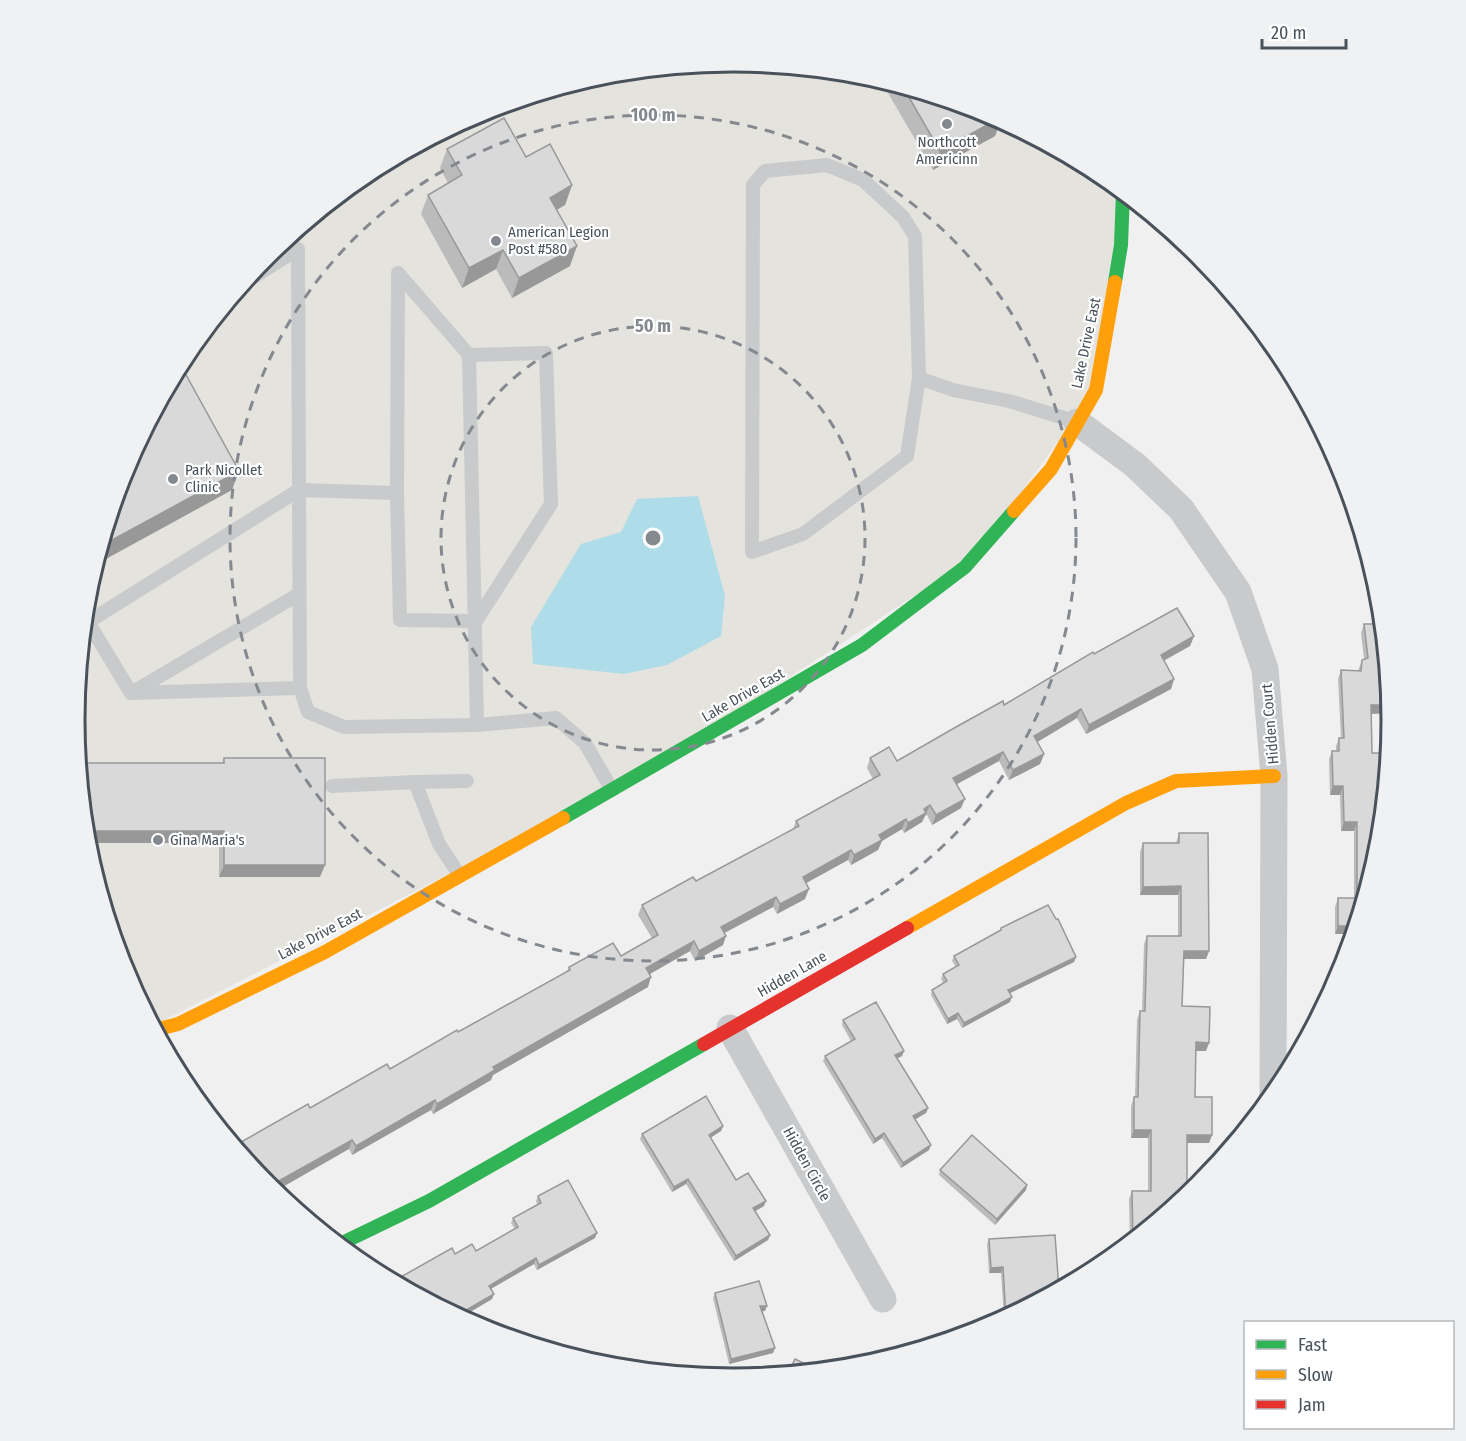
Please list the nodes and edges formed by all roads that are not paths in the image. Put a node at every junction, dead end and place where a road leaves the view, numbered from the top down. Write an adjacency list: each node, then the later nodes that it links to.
1 (1123, 202): 5 (street, Lake Drive East)
2 (269, 267): 6 (lane)
3 (469, 355): 7 (lane); 10 (lane); 10 (lane)
4 (919, 378): 4 (lane); 5 (lane)
5 (1077, 422): 15 (street, Hidden Court); 19 (street, Lake Drive East)
6 (299, 490): 7 (lane); 8 (lane); 9 (lane)
7 (397, 493): 10 (lane)
8 (299, 594): 12 (lane); 13 (lane)
9 (93, 620)
10 (476, 621): 14 (lane)
11 (91, 631): 13 (lane)
12 (300, 688): 13 (lane); 14 (lane)
13 (131, 693)
14 (477, 725): 19 (lane)
15 (1274, 776): 22 (street, Hidden Lane); 23 (street, Hidden Court)
16 (466, 781): 17 (lane)
17 (415, 782): 18 (lane); 20 (lane)
18 (332, 786)
19 (612, 790): 20 (street, Lake Drive East)
20 (460, 876): 21 (street, Lake Drive East)
21 (162, 1028)
22 (730, 1028): 24 (street, Hidden Lane); 25 (street, Hidden Circle)
23 (1273, 1079)
24 (346, 1241)
25 (883, 1299)

